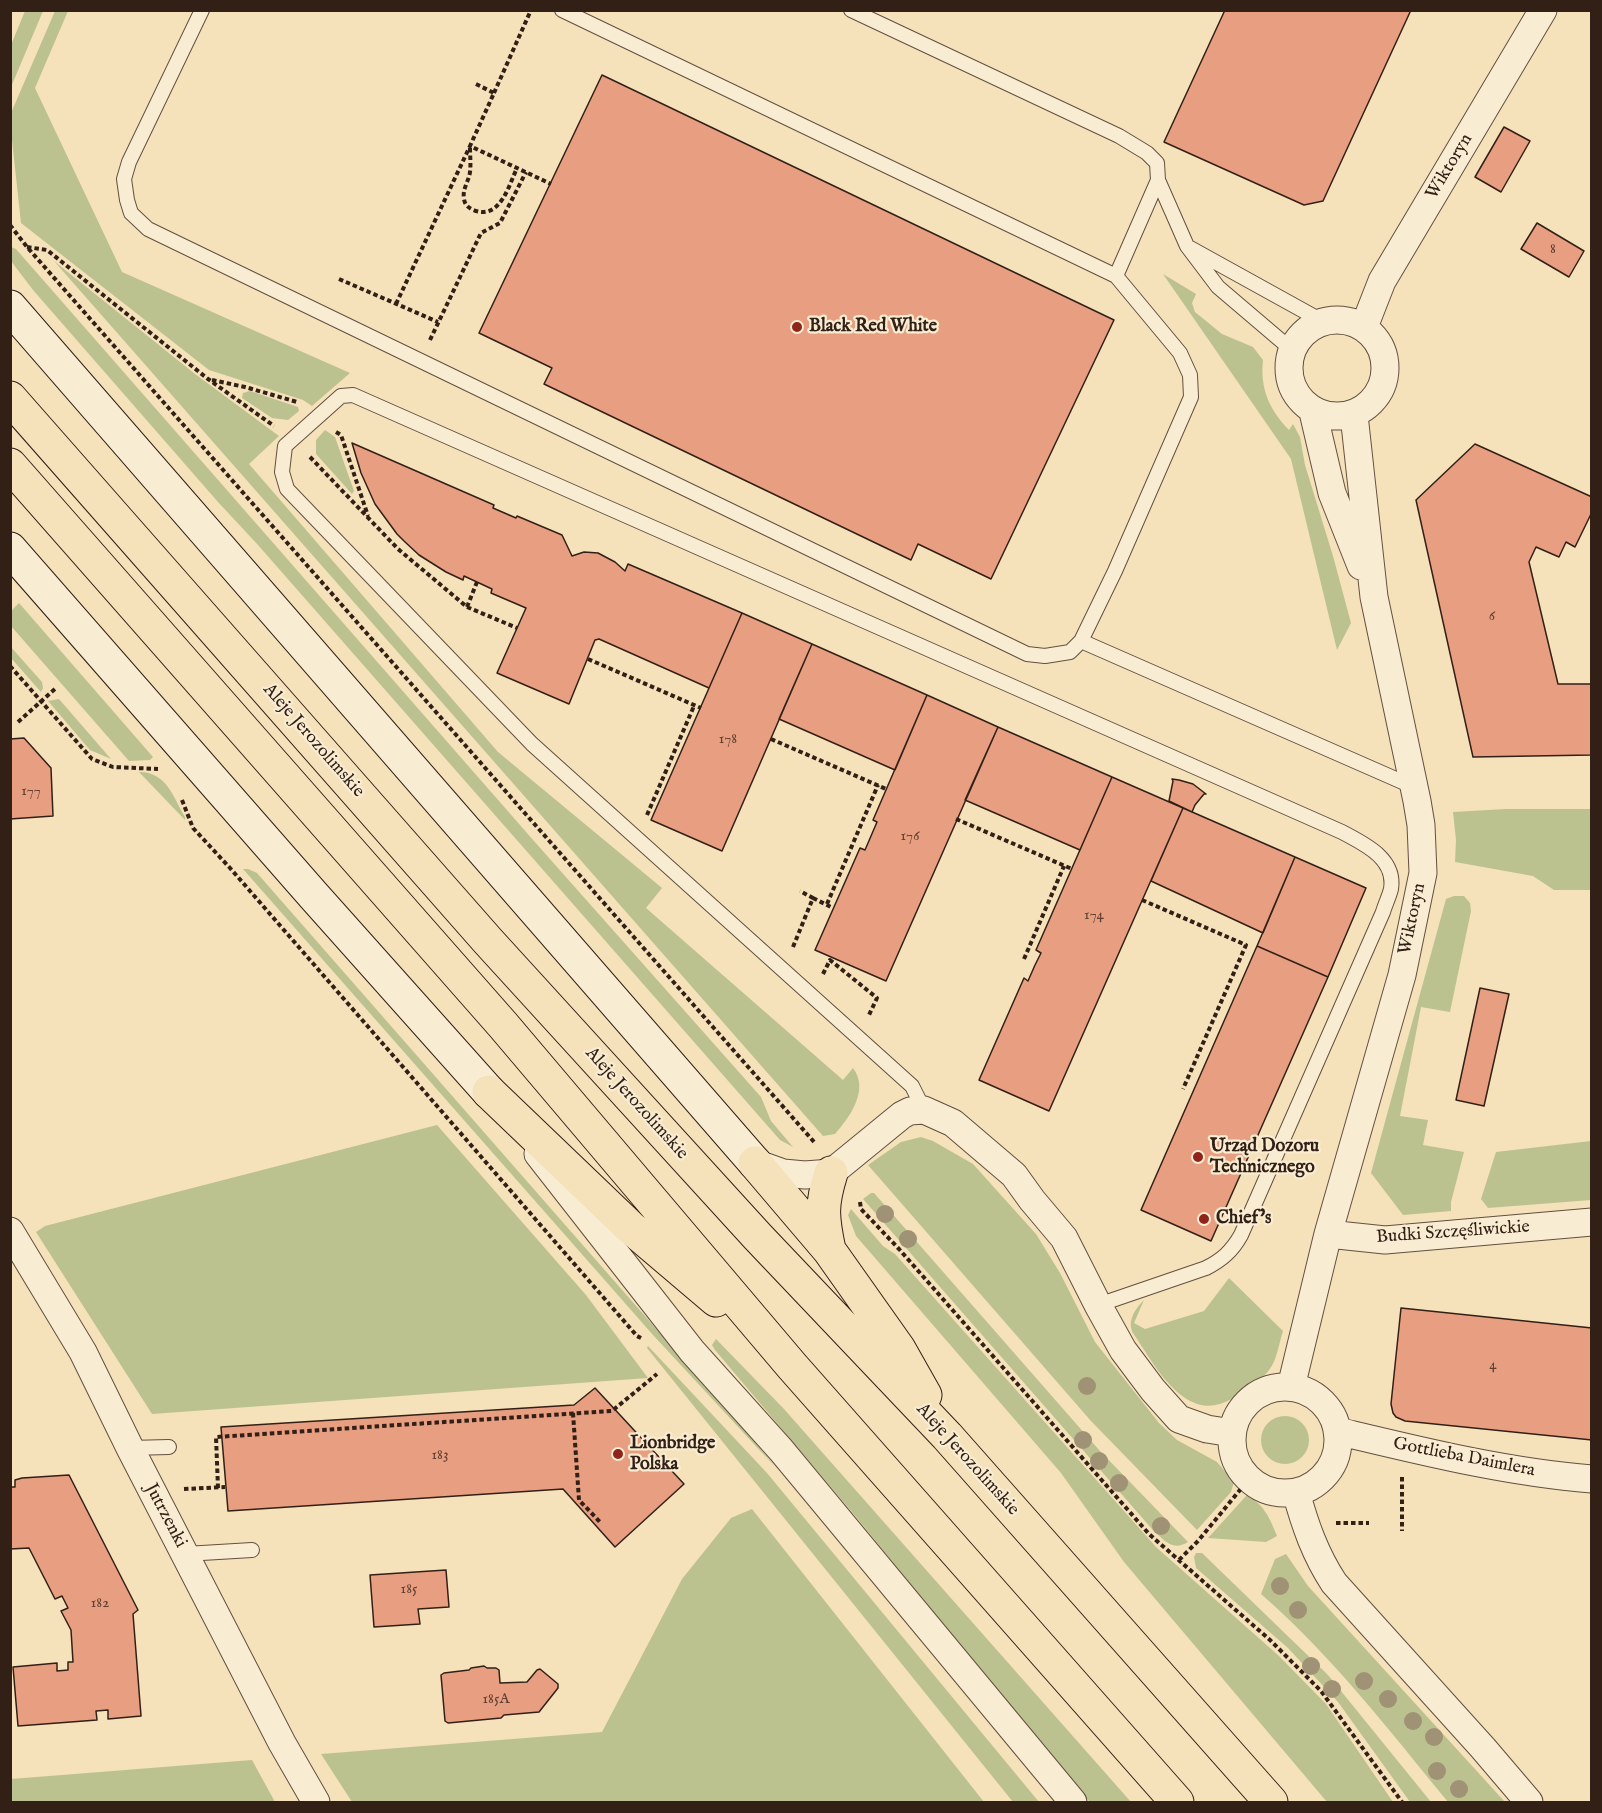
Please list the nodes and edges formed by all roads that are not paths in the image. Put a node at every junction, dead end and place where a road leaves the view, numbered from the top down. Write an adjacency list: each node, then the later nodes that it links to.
1 (202, 10): 18 (lane)
2 (562, 10): 7 (lane)
3 (851, 10): 5 (lane)
4 (1543, 10): 10 (street, Wiktoryn)
5 (1158, 180): 6 (lane); 7 (lane)
6 (1186, 246): 9 (lane); 11 (lane)
7 (1116, 276): 18 (lane)
8 (10, 307): 23 (street)
9 (1322, 321): 10 (street); 11 (street)
10 (1364, 327): 14 (street)
11 (1292, 350): 13 (street)
12 (10, 398): 33 (main road, Aleje Jerozolimskie)
13 (1313, 412): 14 (street); 17 (street, Wiktoryn)
14 (1353, 415): 17 (street, Wiktoryn)
15 (10, 465): 29 (main road)
16 (10, 549): 20 (street)
17 (1374, 597): 19 (street, Wiktoryn)
18 (1081, 641): 19 (lane)
19 (1414, 787): 26 (street, Wiktoryn)
20 (489, 1092): 29 (main road); 41 (street)
21 (924, 1110): 22 (street); 28 (street); 28 (lane)
22 (827, 1162): 23 (street); 27 (main road)
23 (755, 1163): 27 (main road)
24 (1592, 1222): 26 (street, Budki Szczęśliwickie)
25 (10, 1231): 35 (street, Jutrzenki)
26 (1328, 1234): 30 (street)
27 (829, 1250): 33 (main road)
28 (1098, 1305): 32 (street)
29 (792, 1366): 42 (main road)
30 (1291, 1387): 31 (street); 32 (street)
31 (1337, 1431): 36 (street, Gottlieba Daimlera); 37 (street)
32 (1232, 1433): 37 (street)
33 (947, 1436): 43 (main road, Aleje Jerozolimskie)
34 (169, 1447): 35 (lane)
35 (130, 1448): 39 (street, Jutrzenki)
36 (1592, 1479)
37 (1296, 1492): 44 (street)
38 (252, 1550): 39 (lane)
39 (185, 1554): 40 (street, Jutrzenki)
40 (316, 1803)
41 (1073, 1803)
42 (1177, 1803)
43 (1271, 1803)
44 (1529, 1803)

